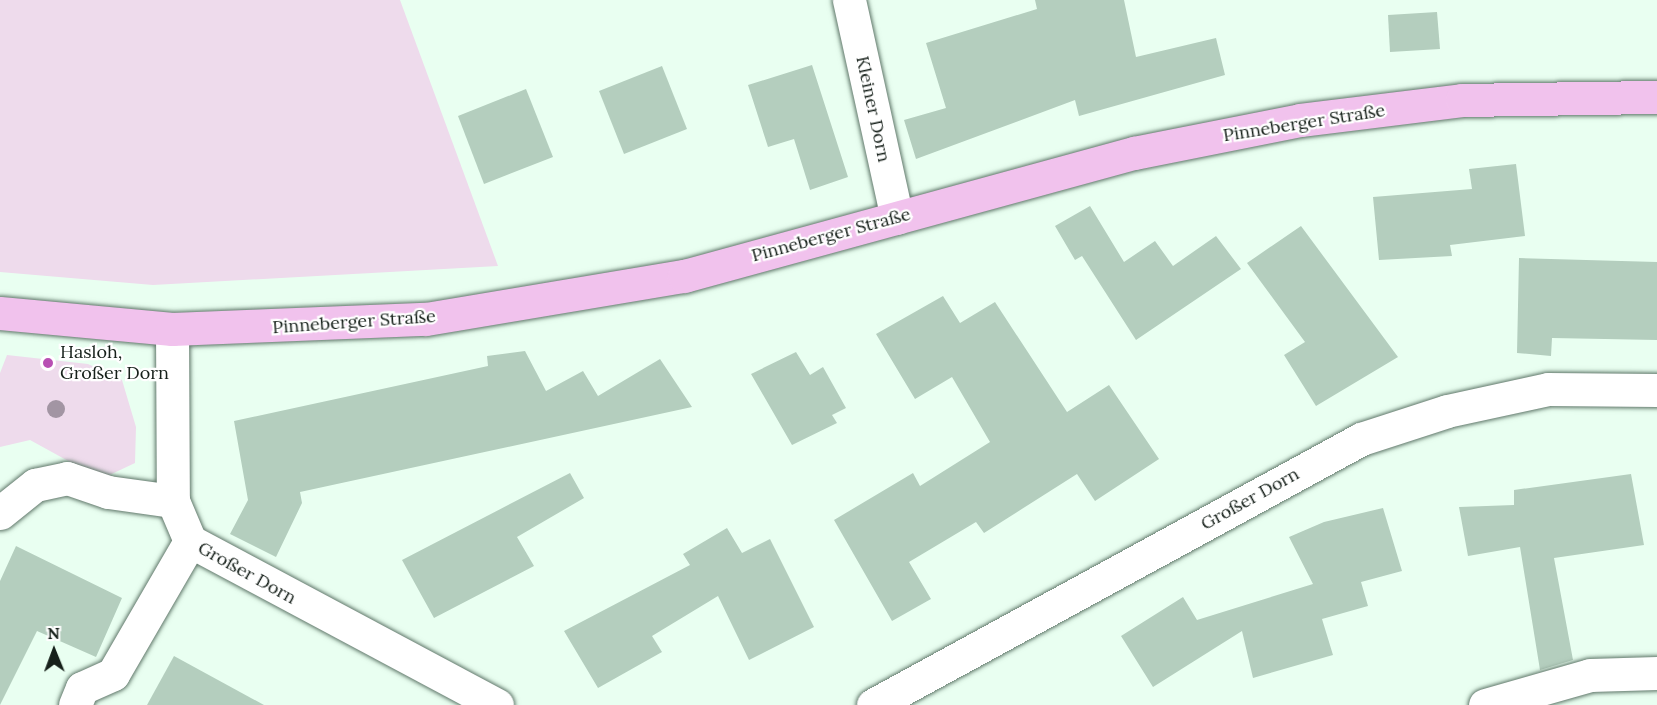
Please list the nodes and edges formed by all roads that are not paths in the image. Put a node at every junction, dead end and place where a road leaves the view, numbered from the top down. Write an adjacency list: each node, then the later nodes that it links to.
1 (849, 0): 3 (street, Kleiner Dorn)
2 (1657, 97): 3 (main road, Pinneberger Straße)
3 (897, 218): 5 (main road, Pinneberger Straße)
4 (0, 313): 5 (main road, Pinneberger Straße)
5 (172, 328): 7 (street, Großer Dorn)
6 (1657, 390): 14 (street, Großer Dorn)
7 (173, 501): 8 (street); 9 (street, Großer Dorn)
8 (0, 513)
9 (190, 542): 11 (street, Großer Dorn); 12 (street)
10 (1657, 674): 15 (street)
11 (444, 694): 13 (street, Großer Dorn)
12 (75, 705)
13 (497, 705)
14 (873, 705)
15 (1485, 705)

